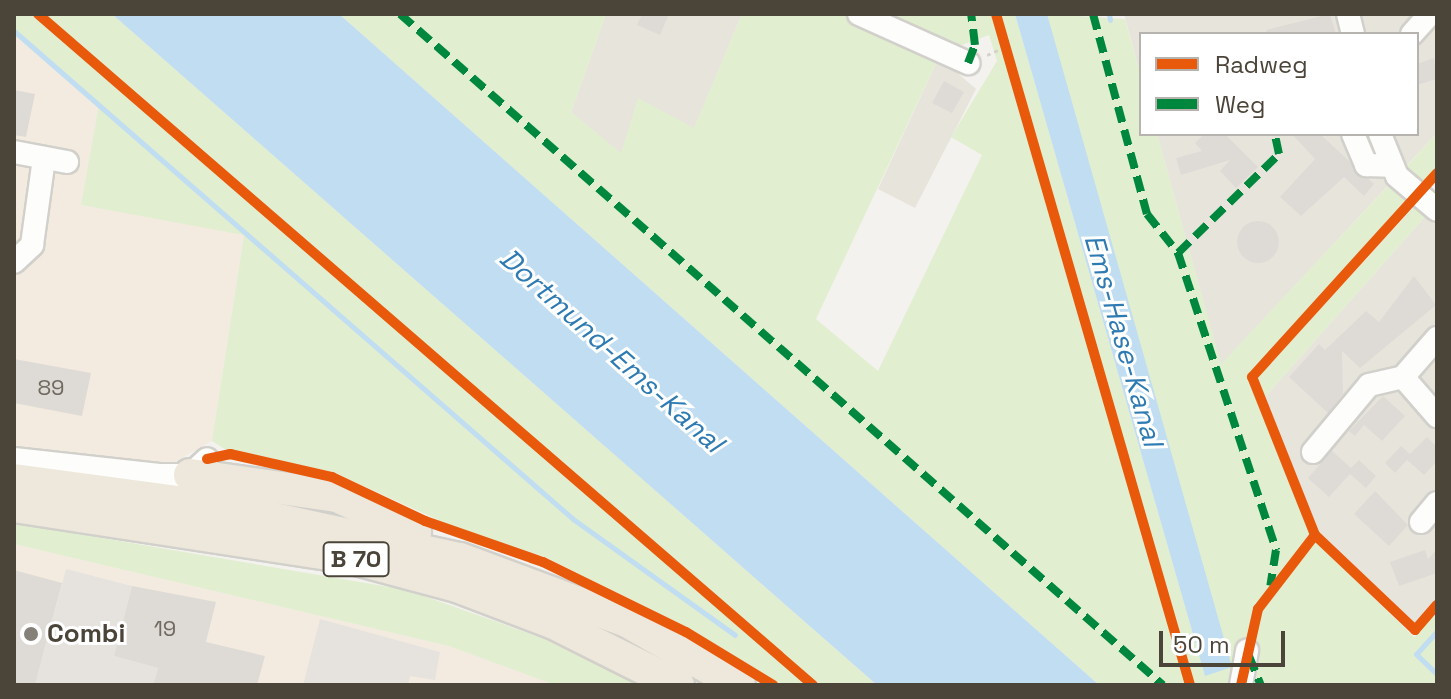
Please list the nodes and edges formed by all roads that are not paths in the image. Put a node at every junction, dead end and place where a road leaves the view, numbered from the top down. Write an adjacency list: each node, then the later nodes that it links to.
1 (859, 14): 4 (street)
2 (1430, 14): 3 (street)
3 (1414, 32)
4 (968, 63)
5 (1354, 136): 10 (street)
6 (1381, 136): 10 (street)
7 (14, 152): 8 (street)
8 (44, 158): 9 (street); 12 (street)
9 (67, 162)
10 (1390, 166): 11 (street)
11 (1437, 210)
12 (14, 262)
13 (1437, 338): 14 (street)
14 (1403, 377): 15 (street); 16 (street)
15 (1437, 416)
16 (1313, 452)
17 (14, 459): 18 (street)
18 (198, 467): 23 (highway)
19 (14, 480): 23 (highway, B 70)
20 (1437, 503): 22 (street)
21 (14, 506): 25 (highway, B 70)
22 (1421, 522)
23 (601, 610): 26 (highway, B 70)
24 (1247, 651): 27 (street)
25 (678, 685)
26 (739, 685)
27 (1241, 685)

